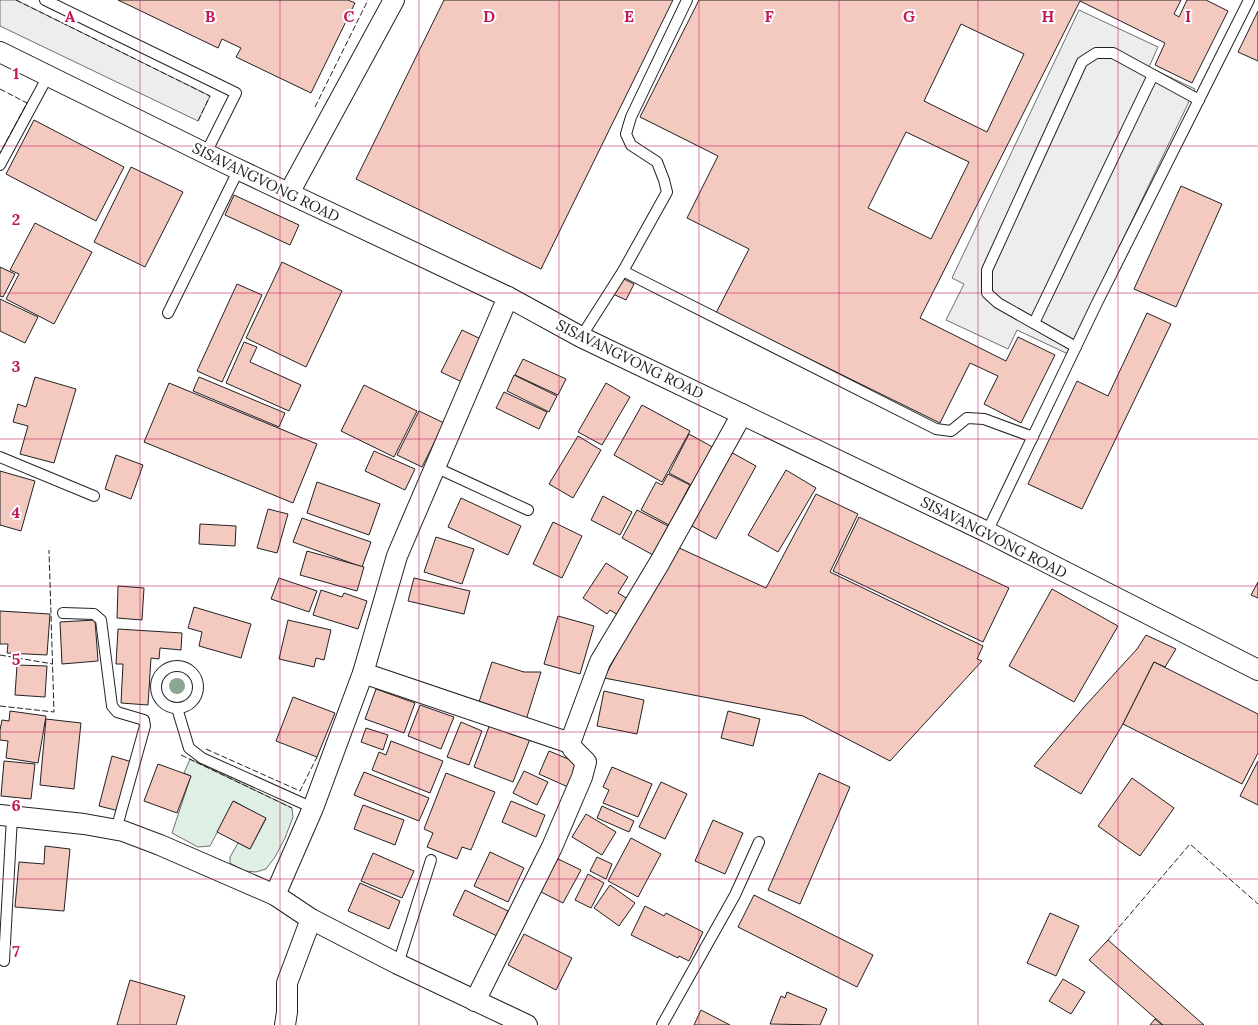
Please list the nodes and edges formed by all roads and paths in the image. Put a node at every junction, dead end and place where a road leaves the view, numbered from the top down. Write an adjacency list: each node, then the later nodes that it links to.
1 (44, 0): 9 (lane)
2 (394, 0): 12 (street)
3 (687, 0): 13 (lane)
4 (1249, 0): 8 (lane)
5 (0, 52): 7 (street, SISAVANGVONG ROAD)
6 (1153, 75): 8 (lane); 16 (lane); 16 (lane)
7 (48, 76): 9 (street, SISAVANGVONG ROAD); 10 (lane)
8 (1199, 100): 18 (lane)
9 (206, 153): 11 (street, SISAVANGVONG ROAD)
10 (0, 165)
11 (239, 169): 12 (street, SISAVANGVONG ROAD); 15 (lane)
12 (289, 192): 14 (street, SISAVANGVONG ROAD)
13 (623, 271): 17 (lane); 20 (lane)
14 (508, 297): 17 (street, SISAVANGVONG ROAD); 22 (street)
15 (168, 313)
16 (1034, 323): 18 (lane)
17 (580, 337): 19 (street, SISAVANGVONG ROAD)
18 (1076, 347): 20 (lane)
19 (742, 414): 25 (street, SISAVANGVONG ROAD); 30 (street)
20 (1033, 437): 25 (lane)
21 (0, 457): 23 (lane)
22 (435, 467): 24 (lane); 28 (street)
23 (94, 496)
24 (528, 510)
25 (987, 532): 27 (street, SISAVANGVONG ROAD)
26 (63, 612): 33 (lane)
27 (1258, 670)
28 (363, 673): 30 (street); 31 (street)
29 (177, 708): 29 (lane); 31 (lane)
30 (570, 743): 40 (street)
31 (313, 808): 36 (street)
32 (6, 816): 33 (street); 38 (lane)
33 (116, 830): 36 (street)
34 (759, 842): 43 (lane)
35 (431, 860): 39 (lane)
36 (275, 895): 37 (street)
37 (311, 919): 39 (street); 41 (street)
38 (4, 960)
39 (398, 964): 40 (street)
40 (475, 1001): 42 (street)
41 (285, 1025)
42 (527, 1025)
43 (662, 1025)

